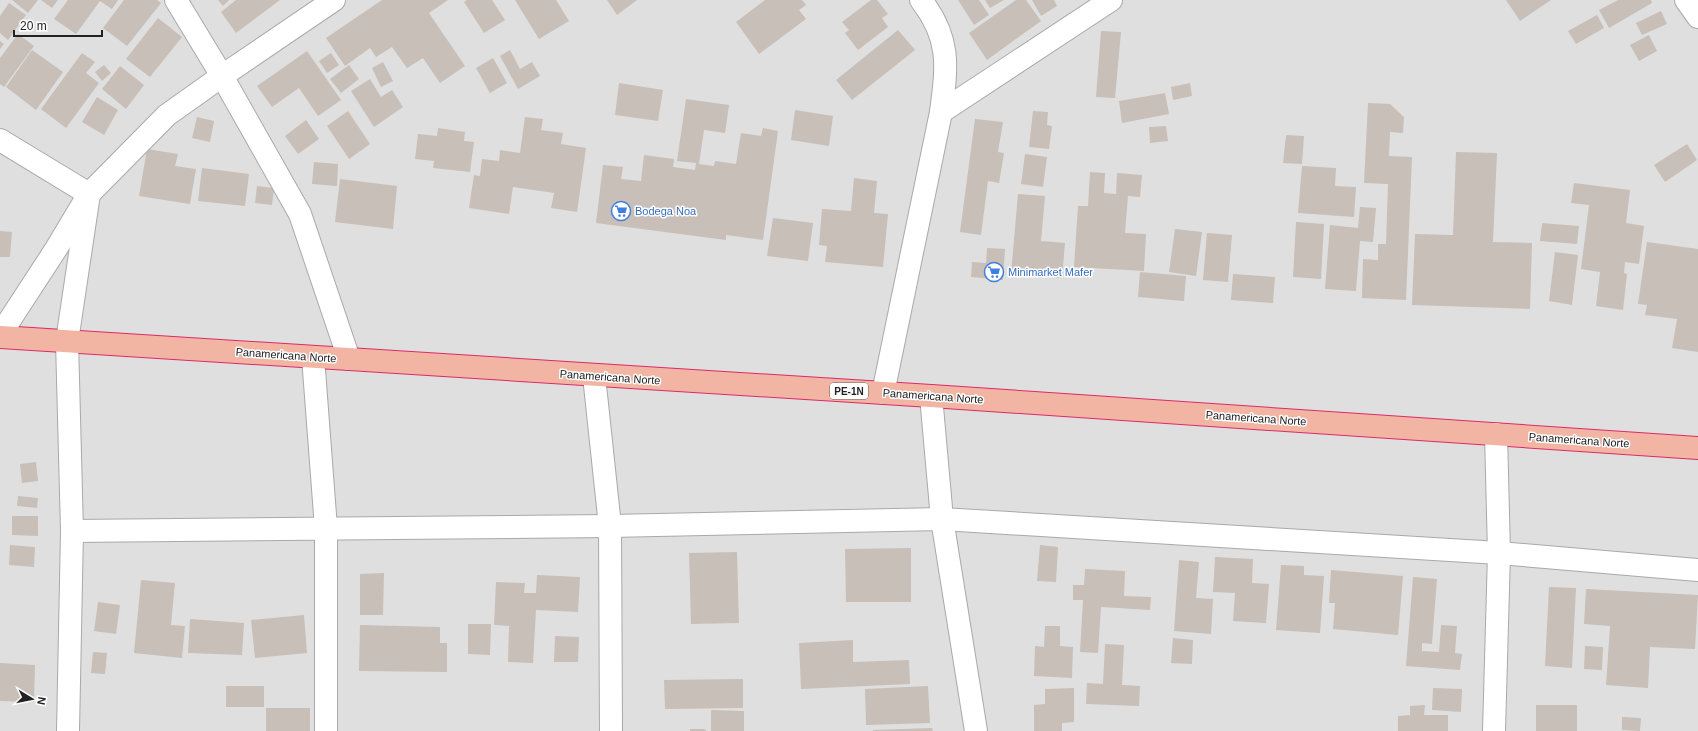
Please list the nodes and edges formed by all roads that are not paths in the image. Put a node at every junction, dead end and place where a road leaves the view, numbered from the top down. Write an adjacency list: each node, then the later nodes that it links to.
1 (176, 0): 7 (street)
2 (334, 0): 7 (street)
3 (921, 0): 8 (street)
4 (1111, 0): 8 (street)
5 (1686, 0): 6 (street)
6 (1698, 17)
7 (222, 76): 10 (street); 14 (street)
8 (941, 112): 16 (street)
9 (0, 140): 10 (street)
10 (89, 194): 11 (street); 12 (street)
11 (0, 336): 12 (highway, Panamericana Norte / PE-1N)
12 (67, 341): 13 (highway, Panamericana Norte / PE-1N); 23 (street)
13 (313, 357): 14 (highway, Panamericana Norte / PE-1N); 22 (street)
14 (349, 359): 15 (highway, Panamericana Norte / PE-1N)
15 (594, 376): 16 (highway, Panamericana Norte / PE-1N); 21 (street)
16 (883, 393): 17 (highway, Panamericana Norte / PE-1N)
17 (931, 396): 18 (highway, Panamericana Norte / PE-1N); 20 (street)
18 (1496, 434): 19 (highway, Panamericana Norte / PE-1N); 24 (street)
19 (1698, 448)
20 (942, 519): 21 (street); 24 (street); 29 (street)
21 (610, 526): 22 (street); 28 (street)
22 (326, 528): 23 (street); 27 (street)
23 (72, 531): 26 (street)
24 (1499, 552): 25 (street); 30 (street)
25 (1698, 570)
26 (68, 731)
27 (326, 731)
28 (611, 731)
29 (976, 731)
30 (1494, 731)

